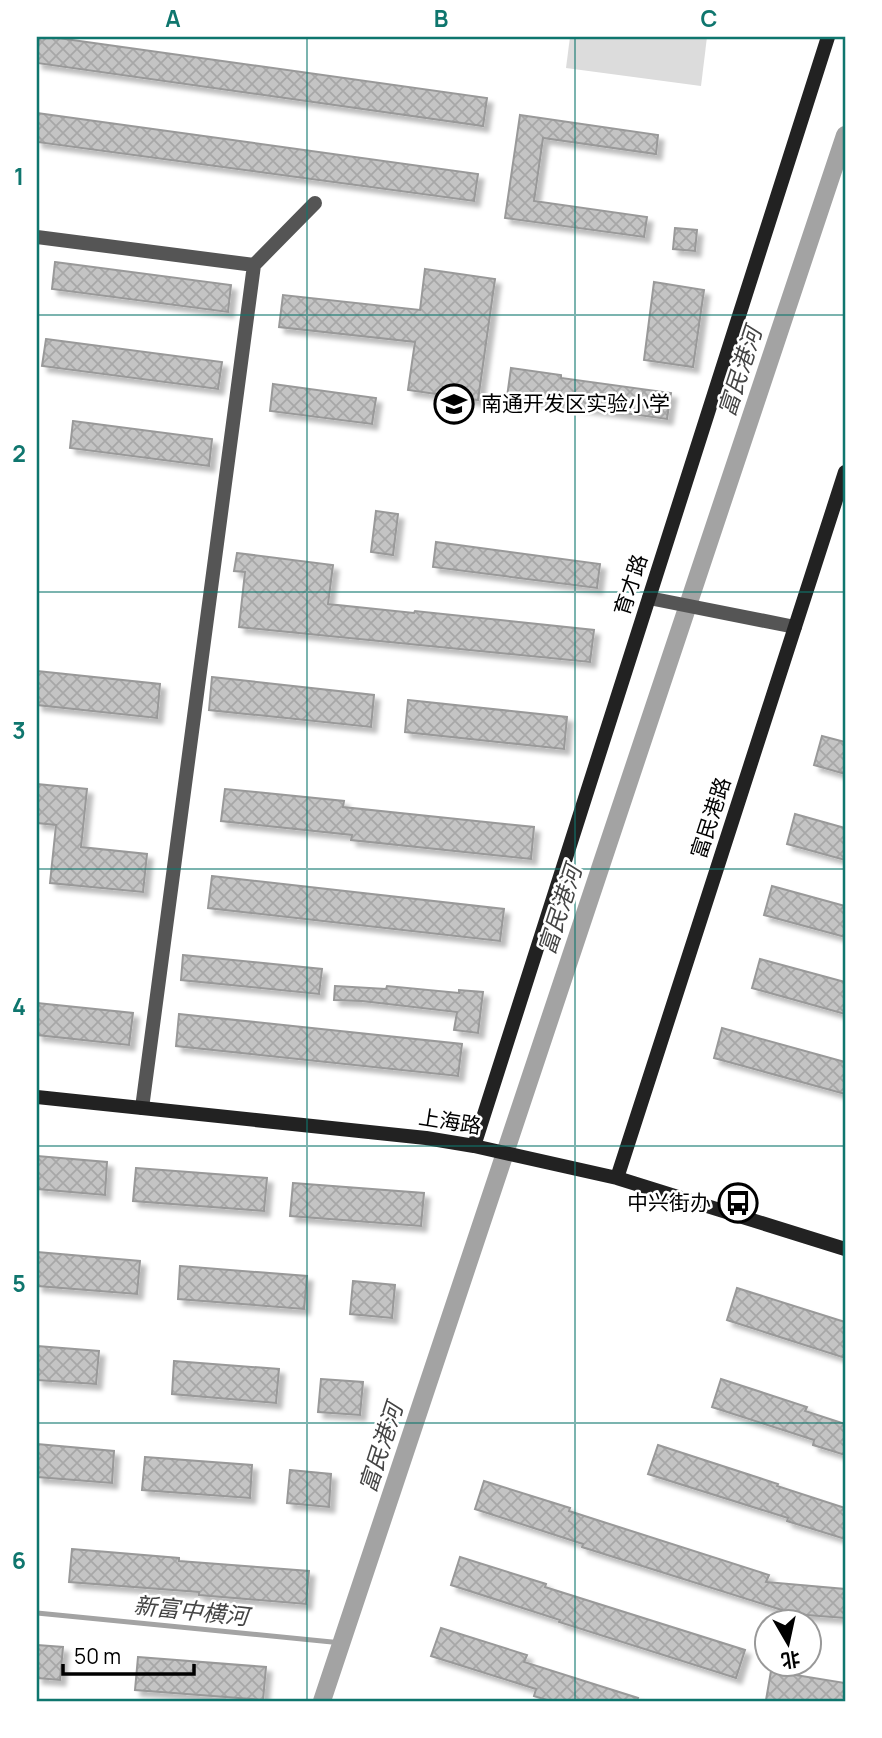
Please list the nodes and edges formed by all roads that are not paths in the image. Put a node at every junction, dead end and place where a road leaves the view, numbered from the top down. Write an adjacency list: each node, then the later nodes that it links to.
1 (828, 37): 6 (street, 育才路)
2 (314, 203): 4 (street)
3 (37, 237): 4 (street)
4 (254, 265): 9 (street)
5 (845, 471): 7 (street, 富民港路)
6 (650, 598): 7 (street); 10 (street, 育才路)
7 (795, 627): 11 (street, 富民港路)
8 (37, 1097): 9 (street, 上海路)
9 (142, 1108): 10 (street, 上海路)
10 (475, 1146): 11 (street, 上海路)
11 (617, 1178): 12 (street, 上海路)
12 (845, 1249)

